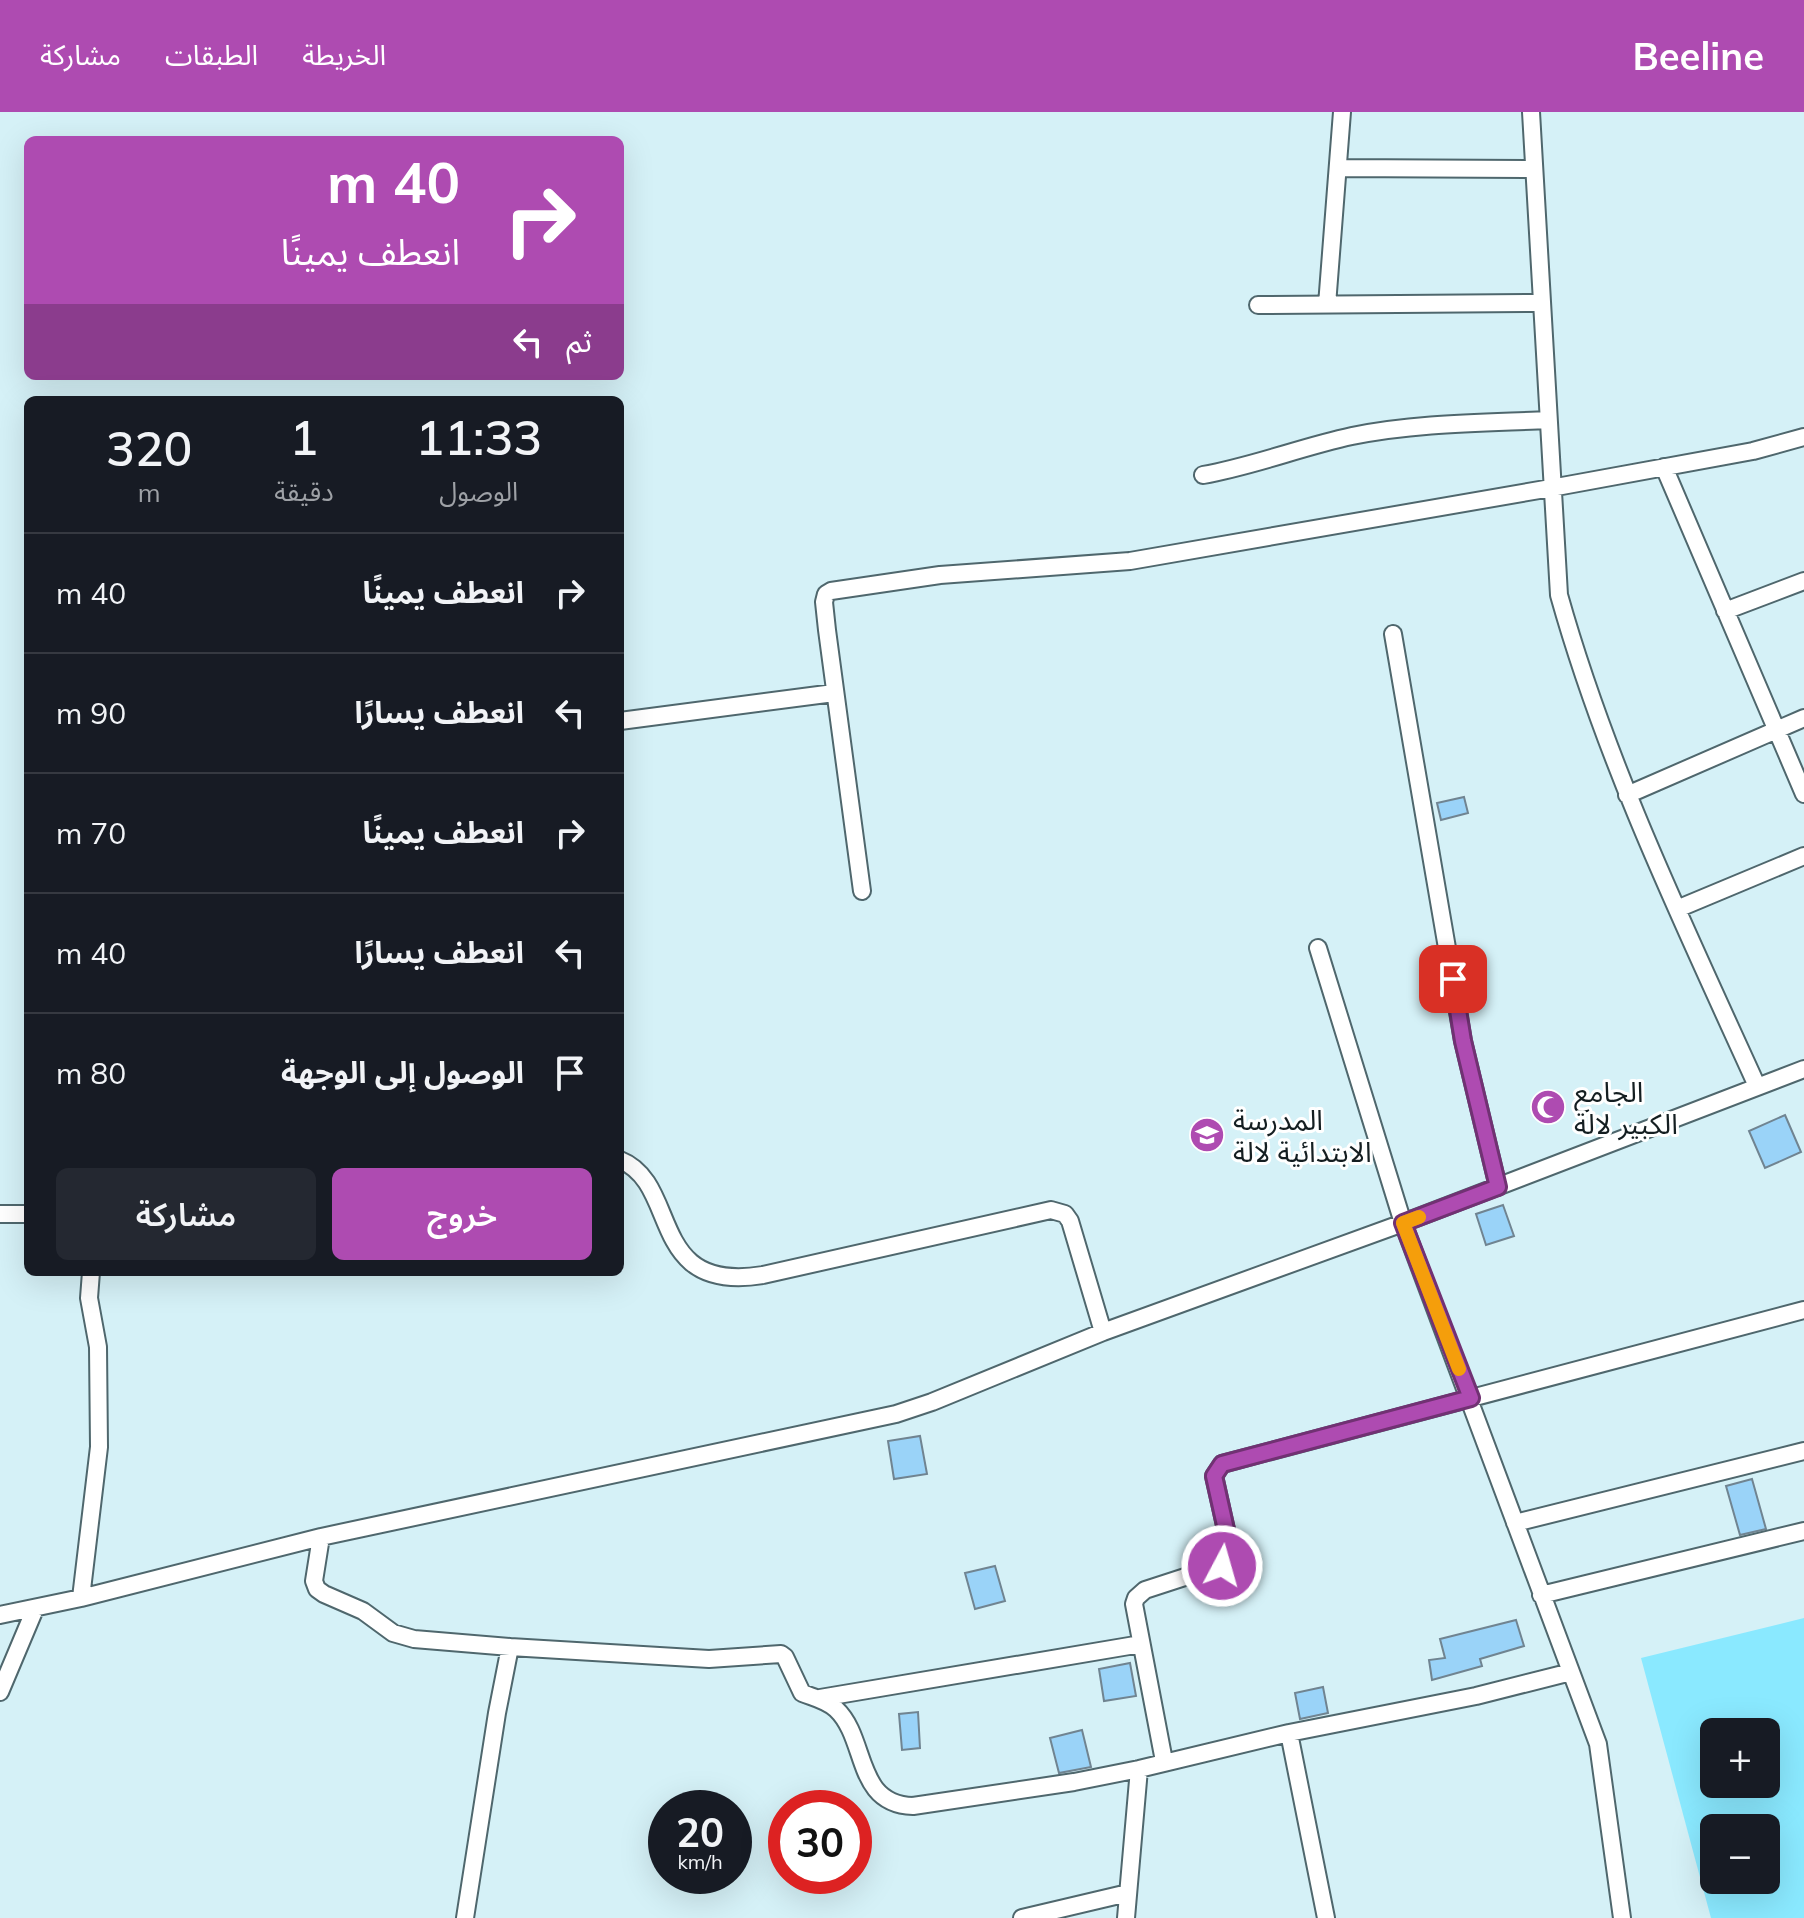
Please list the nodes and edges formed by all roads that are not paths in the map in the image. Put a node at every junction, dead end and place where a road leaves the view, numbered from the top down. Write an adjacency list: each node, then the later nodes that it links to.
1 (1342, 112): 3 (street)
2 (1531, 112): 4 (street)
3 (1338, 168): 4 (street); 7 (street)
4 (1533, 169): 5 (street)
5 (1541, 303): 7 (street); 8 (street)
6 (1258, 305): 7 (street)
7 (1327, 305)
8 (1548, 420): 11 (street); 12 (street)
9 (1804, 437): 10 (street)
10 (1664, 467): 12 (street); 14 (street)
11 (1203, 475)
12 (1551, 488): 16 (street); 21 (street)
13 (1804, 581): 14 (street)
14 (1725, 611): 19 (street)
15 (1393, 634): 29 (street)
16 (834, 693): 18 (street); 23 (street)
17 (1804, 718): 19 (street)
18 (624, 720)
19 (1776, 729): 20 (street); 21 (street)
20 (1804, 794)
21 (1627, 795): 24 (street)
22 (1804, 856): 24 (street)
23 (862, 891)
24 (1677, 909): 27 (street)
25 (1318, 948): 32 (street)
26 (1804, 1069): 27 (street)
27 (1757, 1086): 29 (street)
28 (624, 1162): 35 (street)
29 (1498, 1187): 32 (street)
30 (0, 1214): 31 (street)
31 (24, 1214)
32 (1403, 1223): 35 (street); 36 (street)
33 (91, 1276): 42 (street)
34 (1804, 1310): 36 (street)
35 (1103, 1332): 40 (street)
36 (1471, 1398): 38 (street); 45 (street)
37 (1804, 1451): 38 (street)
38 (1515, 1523): 41 (street)
39 (1804, 1531): 41 (street)
40 (321, 1537): 42 (street); 46 (street)
41 (1541, 1595): 47 (street)
42 (81, 1598): 43 (street)
43 (35, 1609): 44 (street); 48 (street)
44 (0, 1615)
45 (1141, 1644): 49 (street); 51 (street)
46 (510, 1647): 49 (street); 54 (street)
47 (1571, 1672): 50 (street); 58 (street)
48 (0, 1692)
49 (820, 1698): 52 (street)
50 (1289, 1733): 51 (street); 57 (street)
51 (1164, 1761): 52 (street)
52 (1139, 1769): 53 (street)
53 (1128, 1893): 55 (street); 56 (street)
54 (465, 1918)
55 (1022, 1918)
56 (1126, 1918)
57 (1326, 1918)
58 (1622, 1918)

